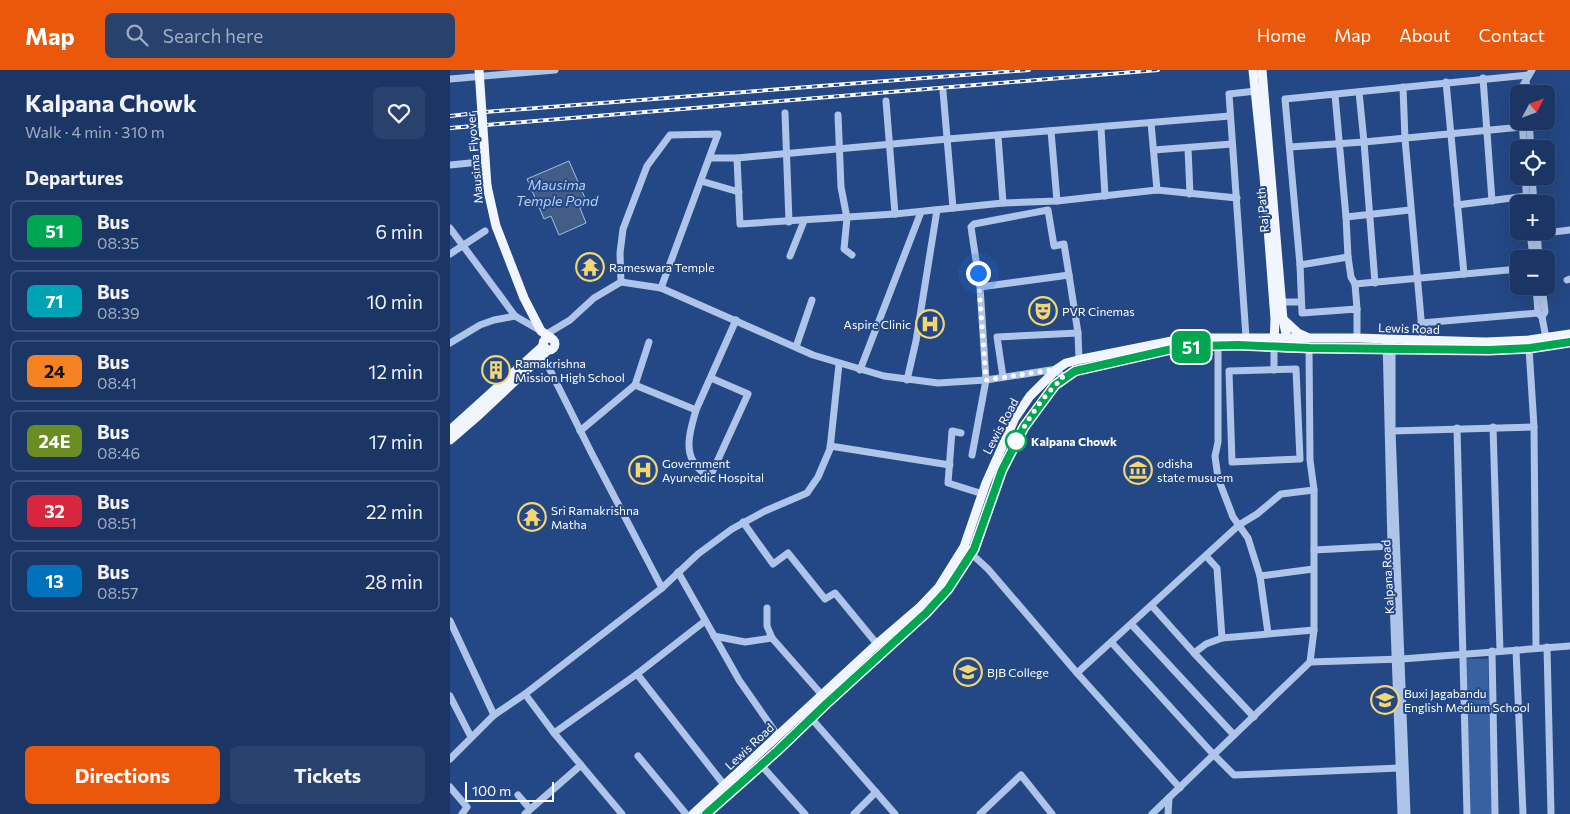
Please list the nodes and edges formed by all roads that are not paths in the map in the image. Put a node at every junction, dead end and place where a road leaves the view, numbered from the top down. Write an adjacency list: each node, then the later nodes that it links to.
1 (555, 70): 3 (street)
2 (1253, 70): 7 (main road, Raj Path)
3 (474, 72): 6 (street); 91 (main road, Mausima Flyover, bridge)
4 (1529, 76): 5 (street)
5 (1483, 78): 8 (street); 20 (street)
6 (450, 79)
7 (1259, 80): 16 (street); 82 (main road, Raj Path); 87 (main road, Raj Path)
8 (1446, 82): 9 (street); 22 (street)
9 (1403, 87): 11 (street); 25 (street)
10 (943, 91): 24 (street)
11 (1359, 92): 12 (street); 26 (street)
12 (1335, 95): 28 (street); 30 (street)
13 (886, 101): 29 (street)
14 (785, 113): 34 (street)
15 (838, 114): 32 (street)
16 (1230, 116): 17 (street); 27 (street)
17 (1151, 123): 19 (street); 33 (street)
18 (1510, 126): 20 (street)
19 (1101, 128): 21 (street); 43 (street)
20 (1488, 129): 22 (street); 47 (street)
21 (1050, 132): 23 (street); 46 (street)
22 (1451, 133): 25 (street); 49 (street)
23 (998, 136): 24 (street); 48 (street)
24 (948, 139): 29 (street); 50 (street)
25 (1405, 139): 26 (street); 52 (street)
26 (1364, 142): 28 (street); 55 (street)
27 (1232, 144): 31 (street); 44 (street)
28 (1340, 144): 30 (street); 56 (street)
29 (889, 145): 32 (street); 54 (street)
30 (1290, 147): 69 (street)
31 (1188, 148): 33 (street); 42 (street)
32 (840, 149): 34 (street); 57 (street)
33 (1154, 150): 40 (street)
34 (787, 153): 36 (street); 59 (street)
35 (710, 158): 36 (street); 39 (street); 74 (street)
36 (737, 158): 41 (street)
37 (470, 163): 38 (street)
38 (450, 165)
39 (700, 180): 41 (street); 78 (street)
40 (1157, 190): 42 (street); 43 (street)
41 (739, 192): 59 (street)
42 (1190, 194): 44 (street)
43 (1105, 196): 46 (street)
44 (1237, 198): 93 (street)
45 (1510, 200): 47 (street)
46 (1057, 201): 48 (street)
47 (1492, 201): 49 (street)
48 (1003, 203): 50 (street)
49 (1457, 205): 71 (street)
50 (953, 208): 51 (street)
51 (937, 210): 53 (street); 120 (street)
52 (1410, 210): 55 (street); 73 (street)
53 (921, 212): 54 (street); 115 (street)
54 (895, 214): 57 (street)
55 (1370, 215): 56 (street); 75 (street)
56 (1346, 217): 68 (street)
57 (847, 218): 58 (street); 66 (street)
58 (804, 221): 59 (street); 67 (street)
59 (789, 222)
60 (450, 228): 64 (street)
61 (1570, 230): 63 (street)
62 (485, 231): 64 (street)
63 (1555, 231)
64 (462, 247): 65 (street); 86 (street)
65 (450, 254)
66 (852, 255)
67 (790, 256)
68 (1348, 257): 69 (street); 76 (street)
69 (1300, 265): 83 (street)
70 (1510, 270): 71 (street)
71 (1464, 274): 73 (street)
72 (1070, 276): 77 (street); 77 (street); 90 (street)
73 (1418, 278): 75 (street); 89 (street)
74 (621, 282): 78 (street); 91 (street)
75 (1375, 283): 76 (street)
76 (1355, 284): 84 (street)
77 (980, 287): 121 (street)
78 (662, 288): 88 (street)
79 (1537, 295): 85 (street)
80 (1543, 295): 85 (street)
81 (812, 300): 106 (street)
82 (1282, 302): 83 (street); 87 (main road, Raj Path)
83 (1301, 302): 84 (street)
84 (1357, 309): 97 (street)
85 (1540, 315): 89 (street); 98 (street)
86 (515, 316): 91 (street); 104 (street)
87 (1279, 319): 94 (main road); 95 (main road, Raj Path); 96 (main road); 102 (main road, Raj Path)
88 (736, 320): 106 (street); 118 (street)
89 (1422, 323): 100 (street)
90 (1078, 333): 112 (street); 117 (street)
91 (546, 334): 111 (main road)
92 (1570, 334): 98 (main road, Lewis Road)
93 (1246, 338): 94 (main road, Lewis Road); 112 (main road, Lewis Road)
94 (1259, 338): 102 (main road, Lewis Road)
95 (1287, 338): 96 (main road, Lewis Road); 102 (main road, Lewis Road); 107 (main road, Raj Path)
96 (1310, 338): 97 (main road, Lewis Road)
97 (1357, 338): 99 (main road, Lewis Road)
98 (1546, 338): 100 (main road, Lewis Road)
99 (1389, 339): 100 (main road, Lewis Road); 110 (street, Kalpana Road)
100 (1423, 341)
101 (649, 342): 122 (street)
102 (1274, 342): 105 (main road, Lewis Road); 107 (main road, Lewis Road); 116 (street)
103 (1570, 342): 109 (main road, Lewis Road)
104 (450, 343)
105 (1218, 346): 119 (main road, Lewis Road); 138 (street)
106 (796, 347): 113 (street)
107 (1286, 348): 108 (main road, Lewis Road)
108 (1310, 348): 110 (main road, Lewis Road); 135 (street)
109 (1530, 348): 110 (main road, Lewis Road); 124 (street)
110 (1389, 349): 129 (street, Kalpana Road); 139 (street, Kalpana Road)
111 (545, 351): 127 (main road); 128 (street); 131 (main road)
112 (1079, 360): 114 (main road, Lewis Road)
113 (838, 364): 115 (street); 132 (street)
114 (1057, 369): 117 (street); 119 (street); 136 (main road, Lewis Road)
115 (860, 370): 120 (street)
116 (1274, 370): 116 (street)
117 (1003, 377): 121 (street)
118 (711, 378): 123 (street); 123 (street)
119 (1063, 378): 142 (main road, Lewis Road)
120 (908, 380): 121 (street)
121 (986, 380): 133 (street)
122 (634, 385): 123 (street); 128 (street)
123 (696, 410)
124 (1534, 426): 125 (street); 161 (street)
125 (1493, 427): 126 (street); 164 (street)
126 (1456, 428): 129 (street); 166 (street)
127 (450, 430)
128 (580, 431): 147 (street)
129 (1392, 431): 167 (street, Kalpana Road)
130 (961, 433): 134 (street)
131 (450, 440)
132 (830, 446): 134 (street); 137 (street)
133 (972, 455)
134 (950, 464): 136 (street)
135 (1314, 490): 138 (street); 141 (street)
136 (983, 494): 140 (main road, Lewis Road)
137 (743, 522): 145 (street); 159 (street)
138 (1239, 525): 143 (street); 146 (street)
139 (1391, 546): 141 (street); 167 (street, Kalpana Road)
140 (964, 547): 142 (street); 159 (main road, Lewis Road)
141 (1314, 550): 144 (street)
142 (972, 554): 169 (street); 177 (main road, Lewis Road)
143 (1206, 556): 148 (street); 157 (street)
144 (1314, 569): 146 (street); 153 (street)
145 (678, 572): 147 (street); 151 (street)
146 (1260, 576): 154 (street)
147 (662, 588): 171 (street)
148 (1152, 606): 152 (street); 165 (street)
149 (766, 608): 156 (street)
150 (450, 621): 175 (street)
151 (705, 621): 155 (street); 170 (street)
152 (1132, 625): 158 (street); 179 (street)
153 (1314, 630): 154 (street); 168 (street)
154 (1268, 633): 157 (street)
155 (714, 636): 156 (street); 180 (street)
156 (772, 638): 172 (street)
157 (1222, 638): 165 (street)
158 (1112, 643): 169 (street); 182 (street)
159 (877, 644): 172 (main road, Lewis Road)
160 (1570, 646): 162 (street)
161 (1536, 648): 162 (street); 163 (street)
162 (1547, 648): 212 (street)
163 (1516, 650): 164 (street); 211 (street)
164 (1496, 651): 166 (street); 210 (street)
165 (1194, 653): 176 (street)
166 (1463, 654): 167 (street); 209 (street)
167 (1399, 659): 168 (street); 187 (street, Kalpana Road); 208 (street, Kalpana Road)
168 (1310, 662): 176 (street)
169 (1077, 673): 190 (street)
170 (637, 674): 178 (street); 188 (street)
171 (525, 694): 175 (street); 178 (street)
172 (822, 695): 180 (main road, Lewis Road)
173 (450, 696): 174 (street)
174 (452, 708): 181 (street)
175 (494, 715): 181 (street)
176 (1254, 716): 179 (street)
177 (811, 718): 185 (main road, Lewis Road); 191 (street)
178 (554, 733): 186 (street)
179 (1234, 735): 182 (street)
180 (778, 736): 188 (main road, Lewis Road)
181 (471, 737): 184 (street)
182 (1213, 754): 187 (street); 190 (street)
183 (638, 756): 197 (street)
184 (450, 759)
185 (761, 765): 199 (main road, Lewis Road); 200 (street)
186 (581, 766): 194 (street); 196 (street)
187 (1400, 768): 207 (street, Kalpana Road)
188 (725, 786): 198 (main road, Lewis Road)
189 (450, 787): 195 (street)
190 (1180, 788): 193 (street)
191 (876, 792): 201 (street); 202 (street)
192 (518, 795): 194 (street)
193 (1169, 798): 205 (street); 206 (street)
194 (528, 812)
195 (462, 814)
196 (622, 814)
197 (686, 814)
198 (693, 814)
199 (706, 814)
200 (805, 814)
201 (854, 814)
202 (895, 814)
203 (980, 814): 204 (street)
204 (1052, 814)
205 (1152, 814)
206 (1168, 814)
207 (1401, 814)
208 (1407, 814)
209 (1467, 814)
210 (1495, 814)
211 (1523, 814)
212 (1551, 814)

